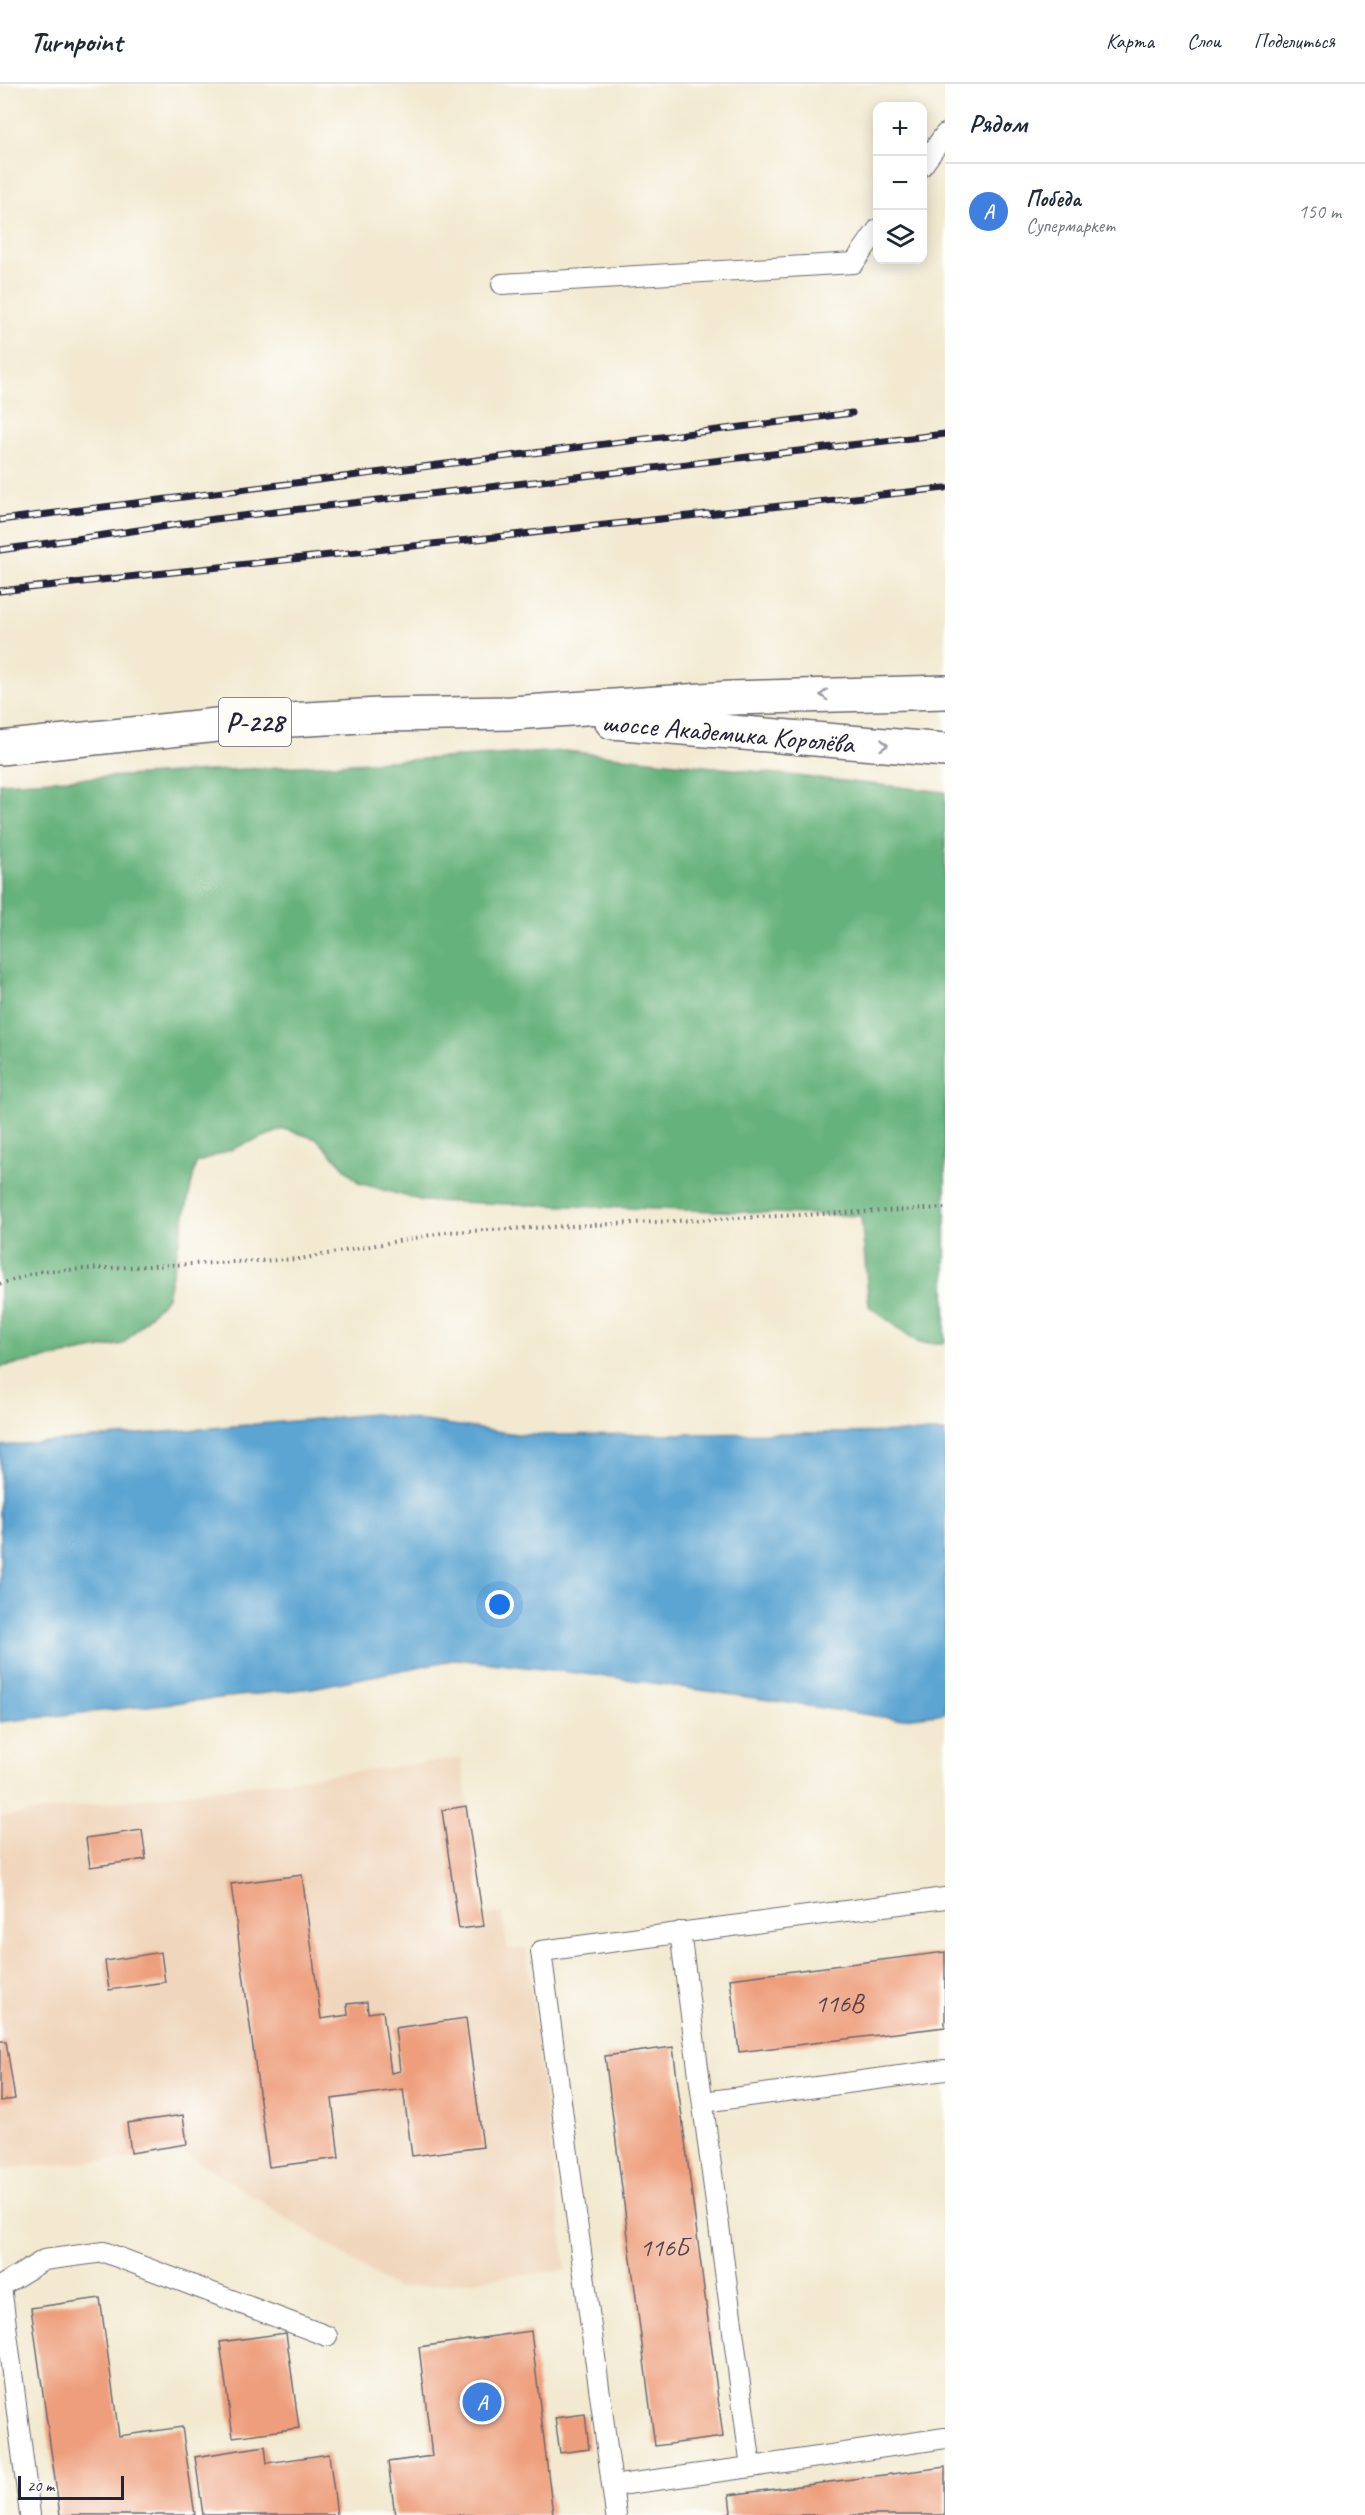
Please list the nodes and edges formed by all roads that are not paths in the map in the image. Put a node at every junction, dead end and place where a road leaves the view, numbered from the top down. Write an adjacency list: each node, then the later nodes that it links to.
1 (945, 134): 2 (lane)
2 (927, 159)
3 (873, 236): 4 (lane)
4 (502, 284)
5 (945, 692): 6 (highway, шоссе Академика Королёва / Р-228, one-way to 6)
6 (512, 713): 7 (highway, шоссе Академика Королёва / Р-228); 8 (highway, шоссе Академика Королёва / Р-228, one-way to 8)
7 (0, 748)
8 (945, 750)
9 (945, 1898): 10 (lane)
10 (680, 1932): 12 (lane); 16 (lane)
11 (945, 2070): 12 (lane)
12 (703, 2102): 15 (lane)
13 (327, 2336): 17 (lane)
14 (945, 2438): 15 (lane)
15 (751, 2467): 16 (lane)
16 (612, 2486): 18 (lane)
17 (30, 2515)
18 (616, 2515)

